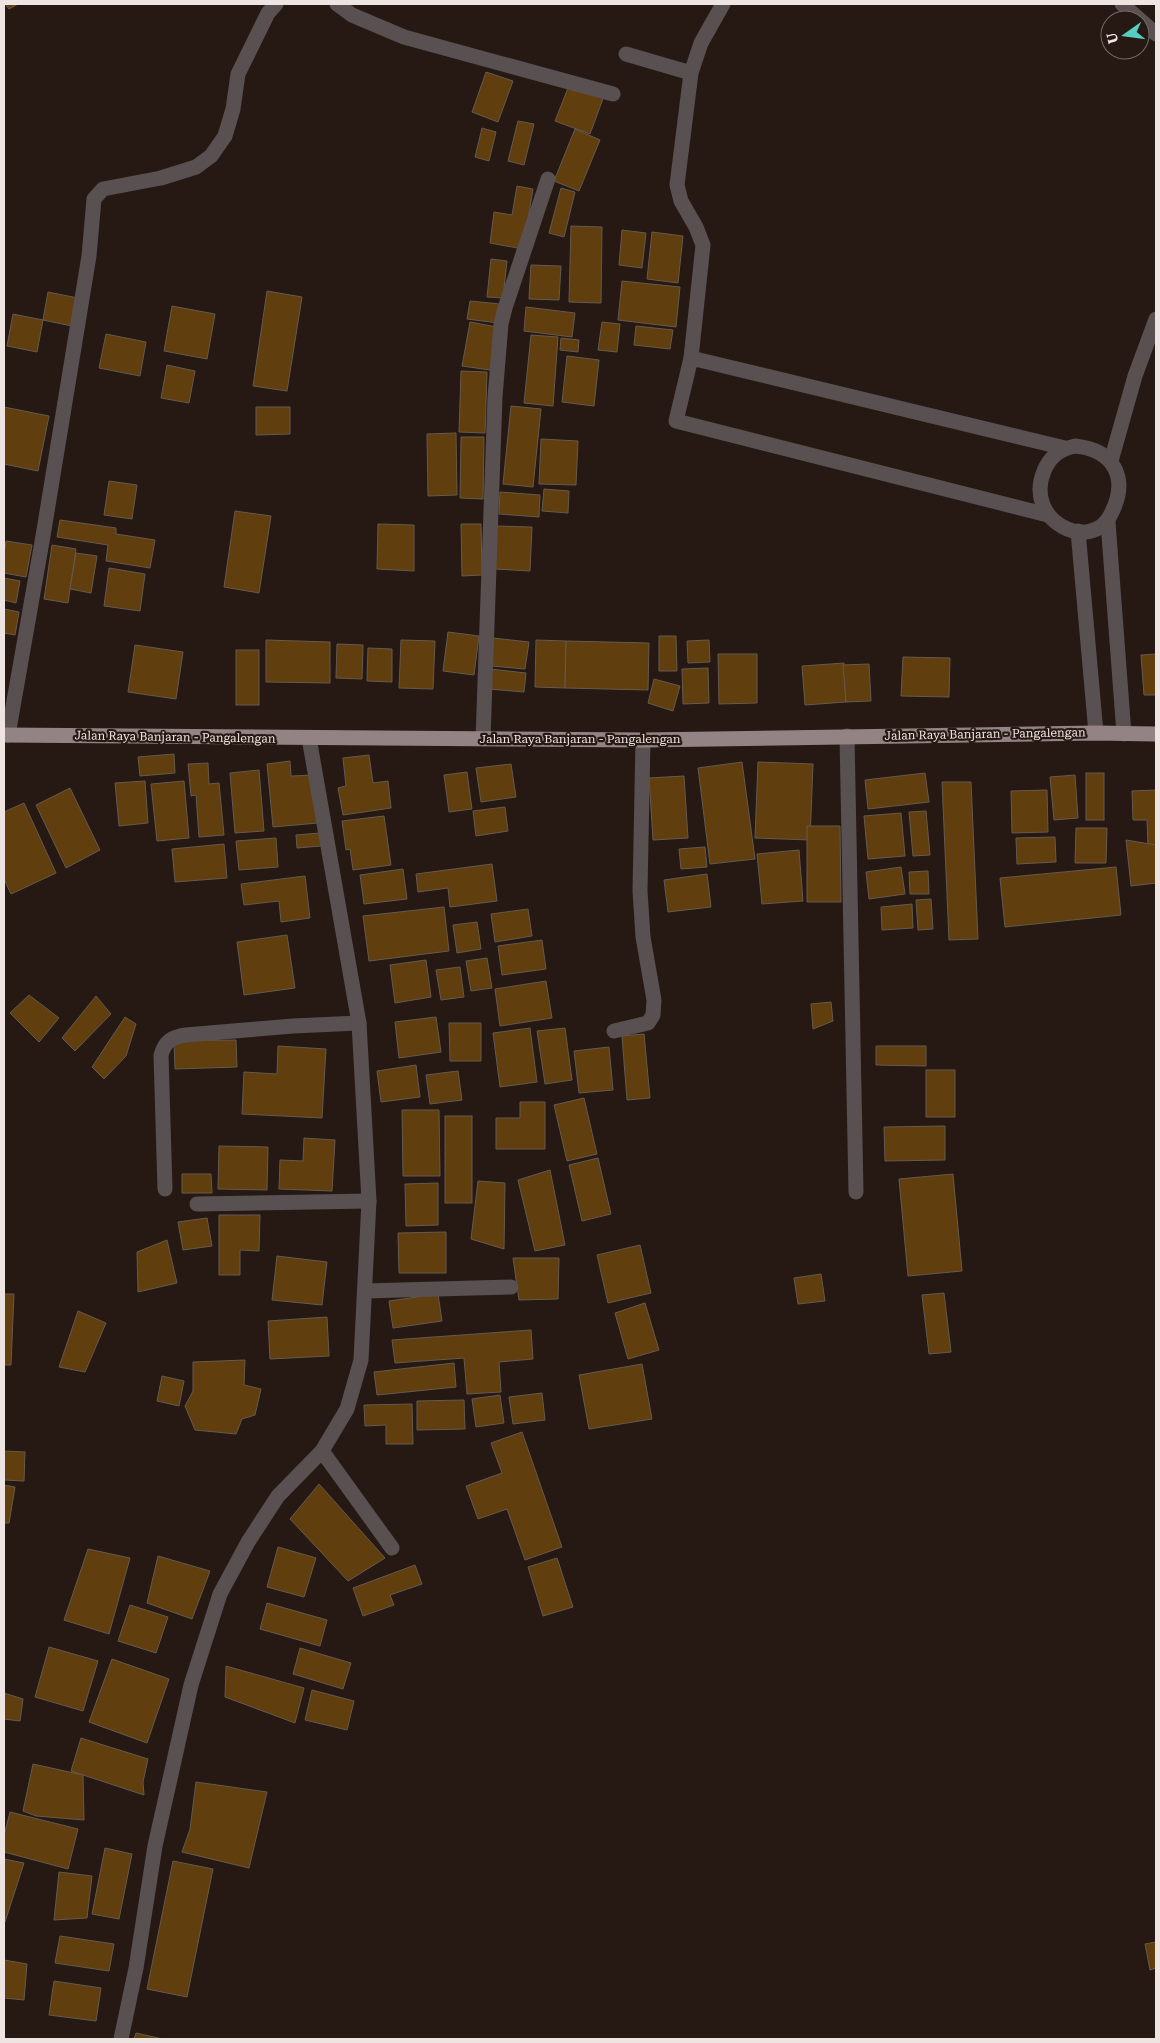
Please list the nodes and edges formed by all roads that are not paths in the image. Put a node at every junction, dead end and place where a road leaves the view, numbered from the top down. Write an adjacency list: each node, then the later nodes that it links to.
1 (276, 4): 20 (street)
2 (337, 4): 8 (street)
3 (723, 4): 7 (street)
4 (1122, 4): 5 (street)
5 (1156, 34)
6 (626, 54): 7 (street)
7 (691, 74): 11 (street)
8 (613, 94)
9 (548, 178): 23 (street)
10 (1156, 319): 13 (street)
11 (691, 358): 12 (street); 14 (street)
12 (1065, 448): 13 (street); 14 (street)
13 (1110, 461): 15 (street)
14 (1048, 515): 16 (street)
15 (1108, 522): 16 (street); 18 (street)
16 (1078, 531): 17 (street)
17 (1096, 733): 18 (main road, Jalan Raya Banjaran - Pangalengan); 21 (main road, Jalan Raya Banjaran - Pangalengan)
18 (1124, 734): 19 (main road, Jalan Raya Banjaran - Pangalengan)
19 (1156, 734)
20 (6, 735): 22 (main road, Jalan Raya Banjaran - Pangalengan)
21 (847, 736): 24 (main road, Jalan Raya Banjaran - Pangalengan); 28 (street)
22 (309, 738): 23 (main road, Jalan Raya Banjaran - Pangalengan); 25 (street)
23 (483, 739): 24 (main road, Jalan Raya Banjaran - Pangalengan)
24 (643, 740): 26 (street)
25 (359, 1022): 27 (street); 29 (street)
26 (614, 1031)
27 (165, 1189)
28 (856, 1192)
29 (369, 1201): 30 (street); 32 (street)
30 (197, 1204)
31 (511, 1287): 32 (street)
32 (365, 1291): 33 (street)
33 (322, 1451): 34 (street); 35 (street)
34 (392, 1548)
35 (120, 2039)

